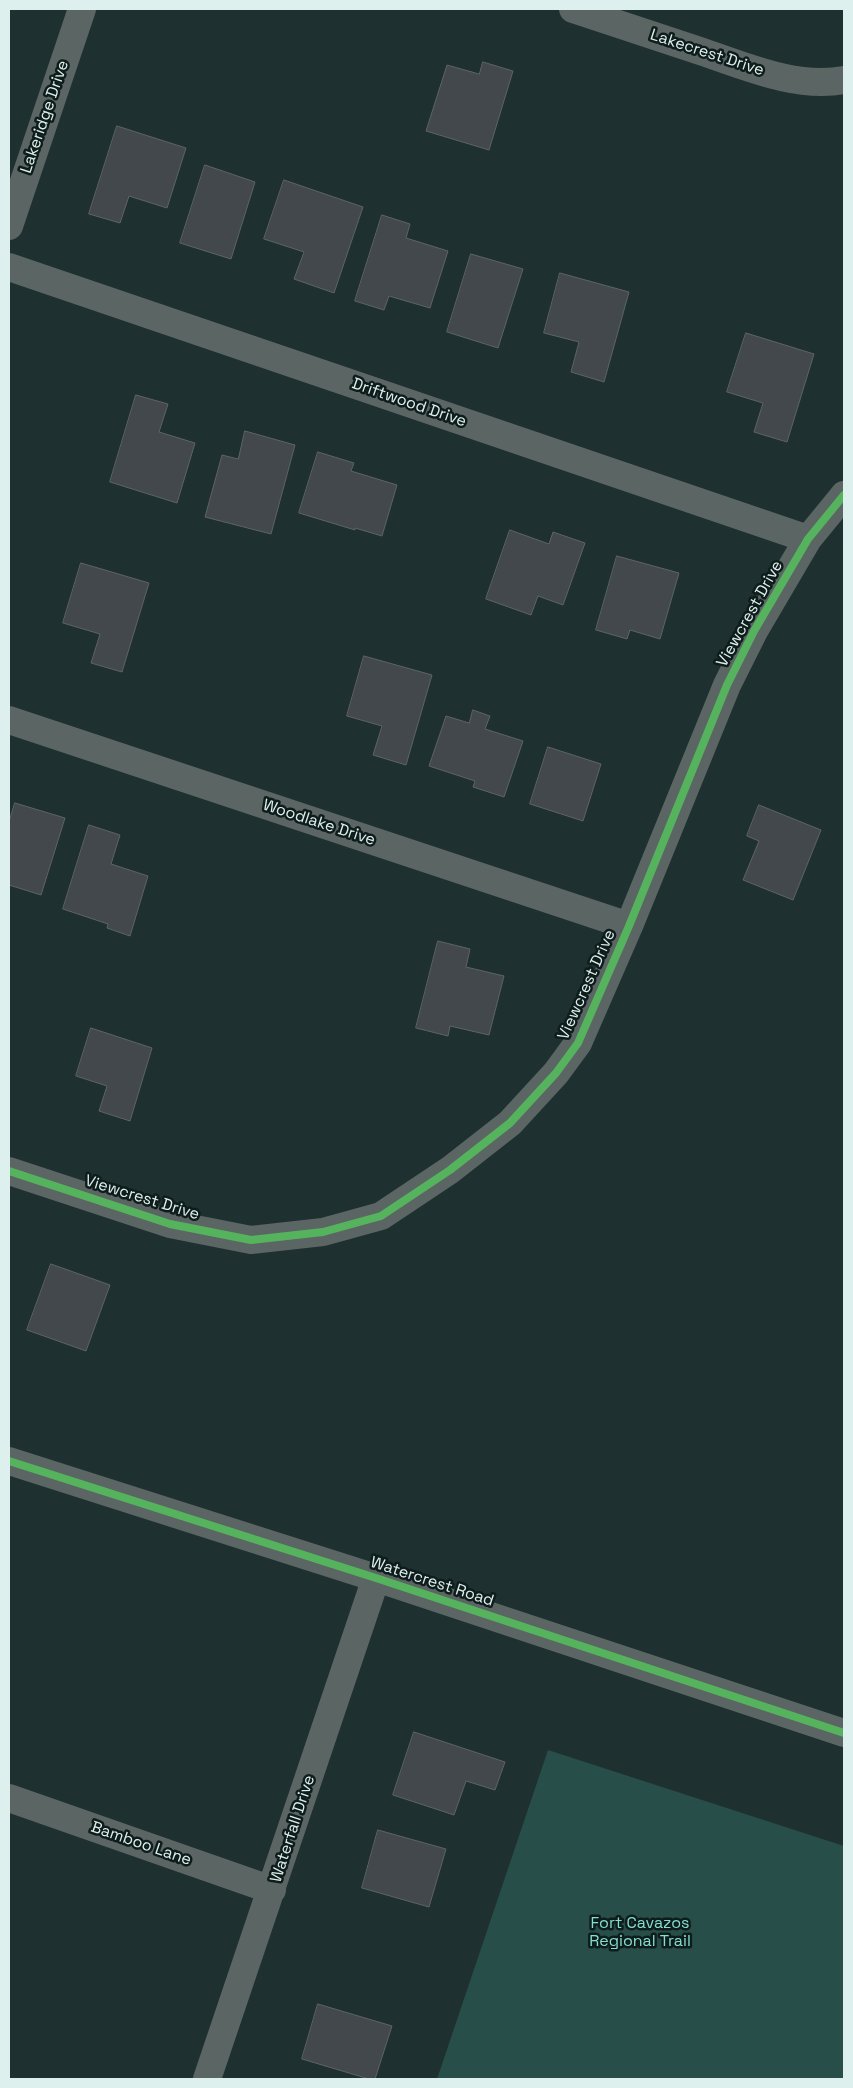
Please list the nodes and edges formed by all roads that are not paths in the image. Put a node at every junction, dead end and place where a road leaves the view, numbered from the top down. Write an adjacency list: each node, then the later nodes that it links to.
1 (82, 9): 4 (street, Lakeridge Drive)
2 (573, 9): 3 (street, Lakecrest Drive)
3 (844, 80)
4 (9, 226)
5 (9, 267): 7 (street, Driftwood Drive)
6 (844, 495): 7 (street, Viewcrest Drive)
7 (808, 538): 9 (street, Viewcrest Drive)
8 (9, 720): 9 (street, Woodlake Drive)
9 (628, 926): 10 (street, Viewcrest Drive)
10 (9, 1171)
11 (9, 1461): 12 (street, Watercrest Road)
12 (376, 1578): 13 (street, Watercrest Road); 15 (street, Waterfall Drive)
13 (844, 1733)
14 (9, 1798): 15 (street, Bamboo Lane)
15 (272, 1890): 16 (street, Waterfall Drive)
16 (207, 2079)

